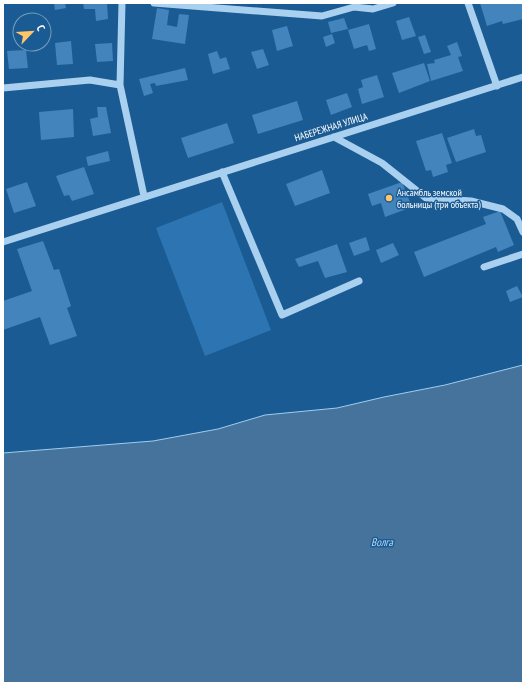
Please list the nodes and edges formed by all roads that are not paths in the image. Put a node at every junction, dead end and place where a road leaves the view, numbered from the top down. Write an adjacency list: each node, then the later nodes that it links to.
1 (122, 3): 6 (street)
2 (154, 3): 3 (street)
3 (393, 3)
4 (468, 3): 7 (street)
5 (523, 77): 7 (street, НАБЕРЕЖНАЯ УЛИЦА)
6 (120, 86): 8 (street); 11 (street)
7 (497, 86): 9 (street, НАБЕРЕЖНАЯ УЛИЦА)
8 (3, 88)
9 (334, 137): 10 (street, НАБЕРЕЖНАЯ УЛИЦА); 12 (street)
10 (222, 172): 11 (street, НАБЕРЕЖНАЯ УЛИЦА); 16 (street)
11 (144, 196): 13 (street, НАБЕРЕЖНАЯ УЛИЦА)
12 (523, 232)
13 (3, 242)
14 (523, 254): 15 (street)
15 (484, 267)
16 (359, 282)

